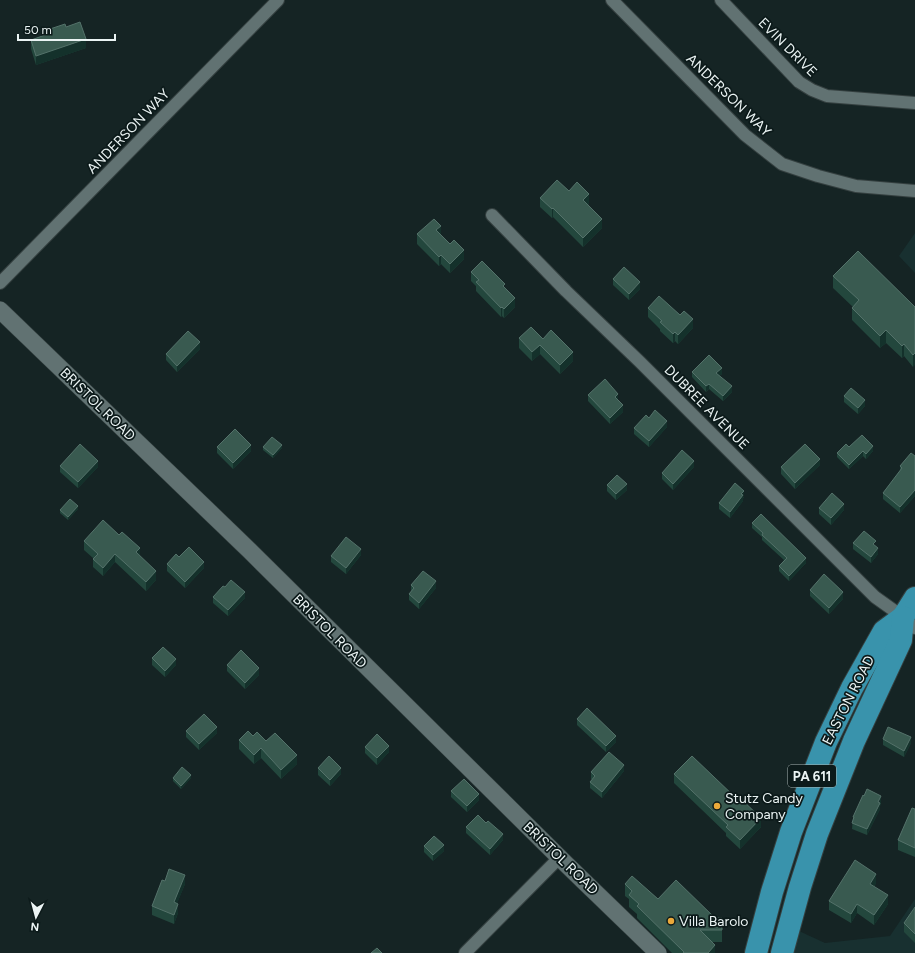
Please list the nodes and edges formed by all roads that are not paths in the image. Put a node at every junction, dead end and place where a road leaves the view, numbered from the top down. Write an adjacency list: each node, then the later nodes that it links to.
1 (278, 0): 7 (street, ANDERSON WAY)
2 (612, 0): 5 (street, ANDERSON WAY)
3 (721, 0): 4 (street, EVIN DRIVE)
4 (915, 103)
5 (915, 190)
6 (492, 214): 10 (street, DUBREE AVENUE)
7 (0, 283)
8 (0, 310): 11 (main road, BRISTOL ROAD)
9 (915, 598): 10 (highway, EASTON ROAD / PA 611)
10 (911, 622): 14 (highway, EASTON ROAD / PA 611); 15 (highway, EASTON ROAD / PA 611)
11 (560, 858): 12 (street); 13 (main road, BRISTOL ROAD)
12 (465, 953)
13 (658, 953)
14 (756, 953)
15 (782, 953)

